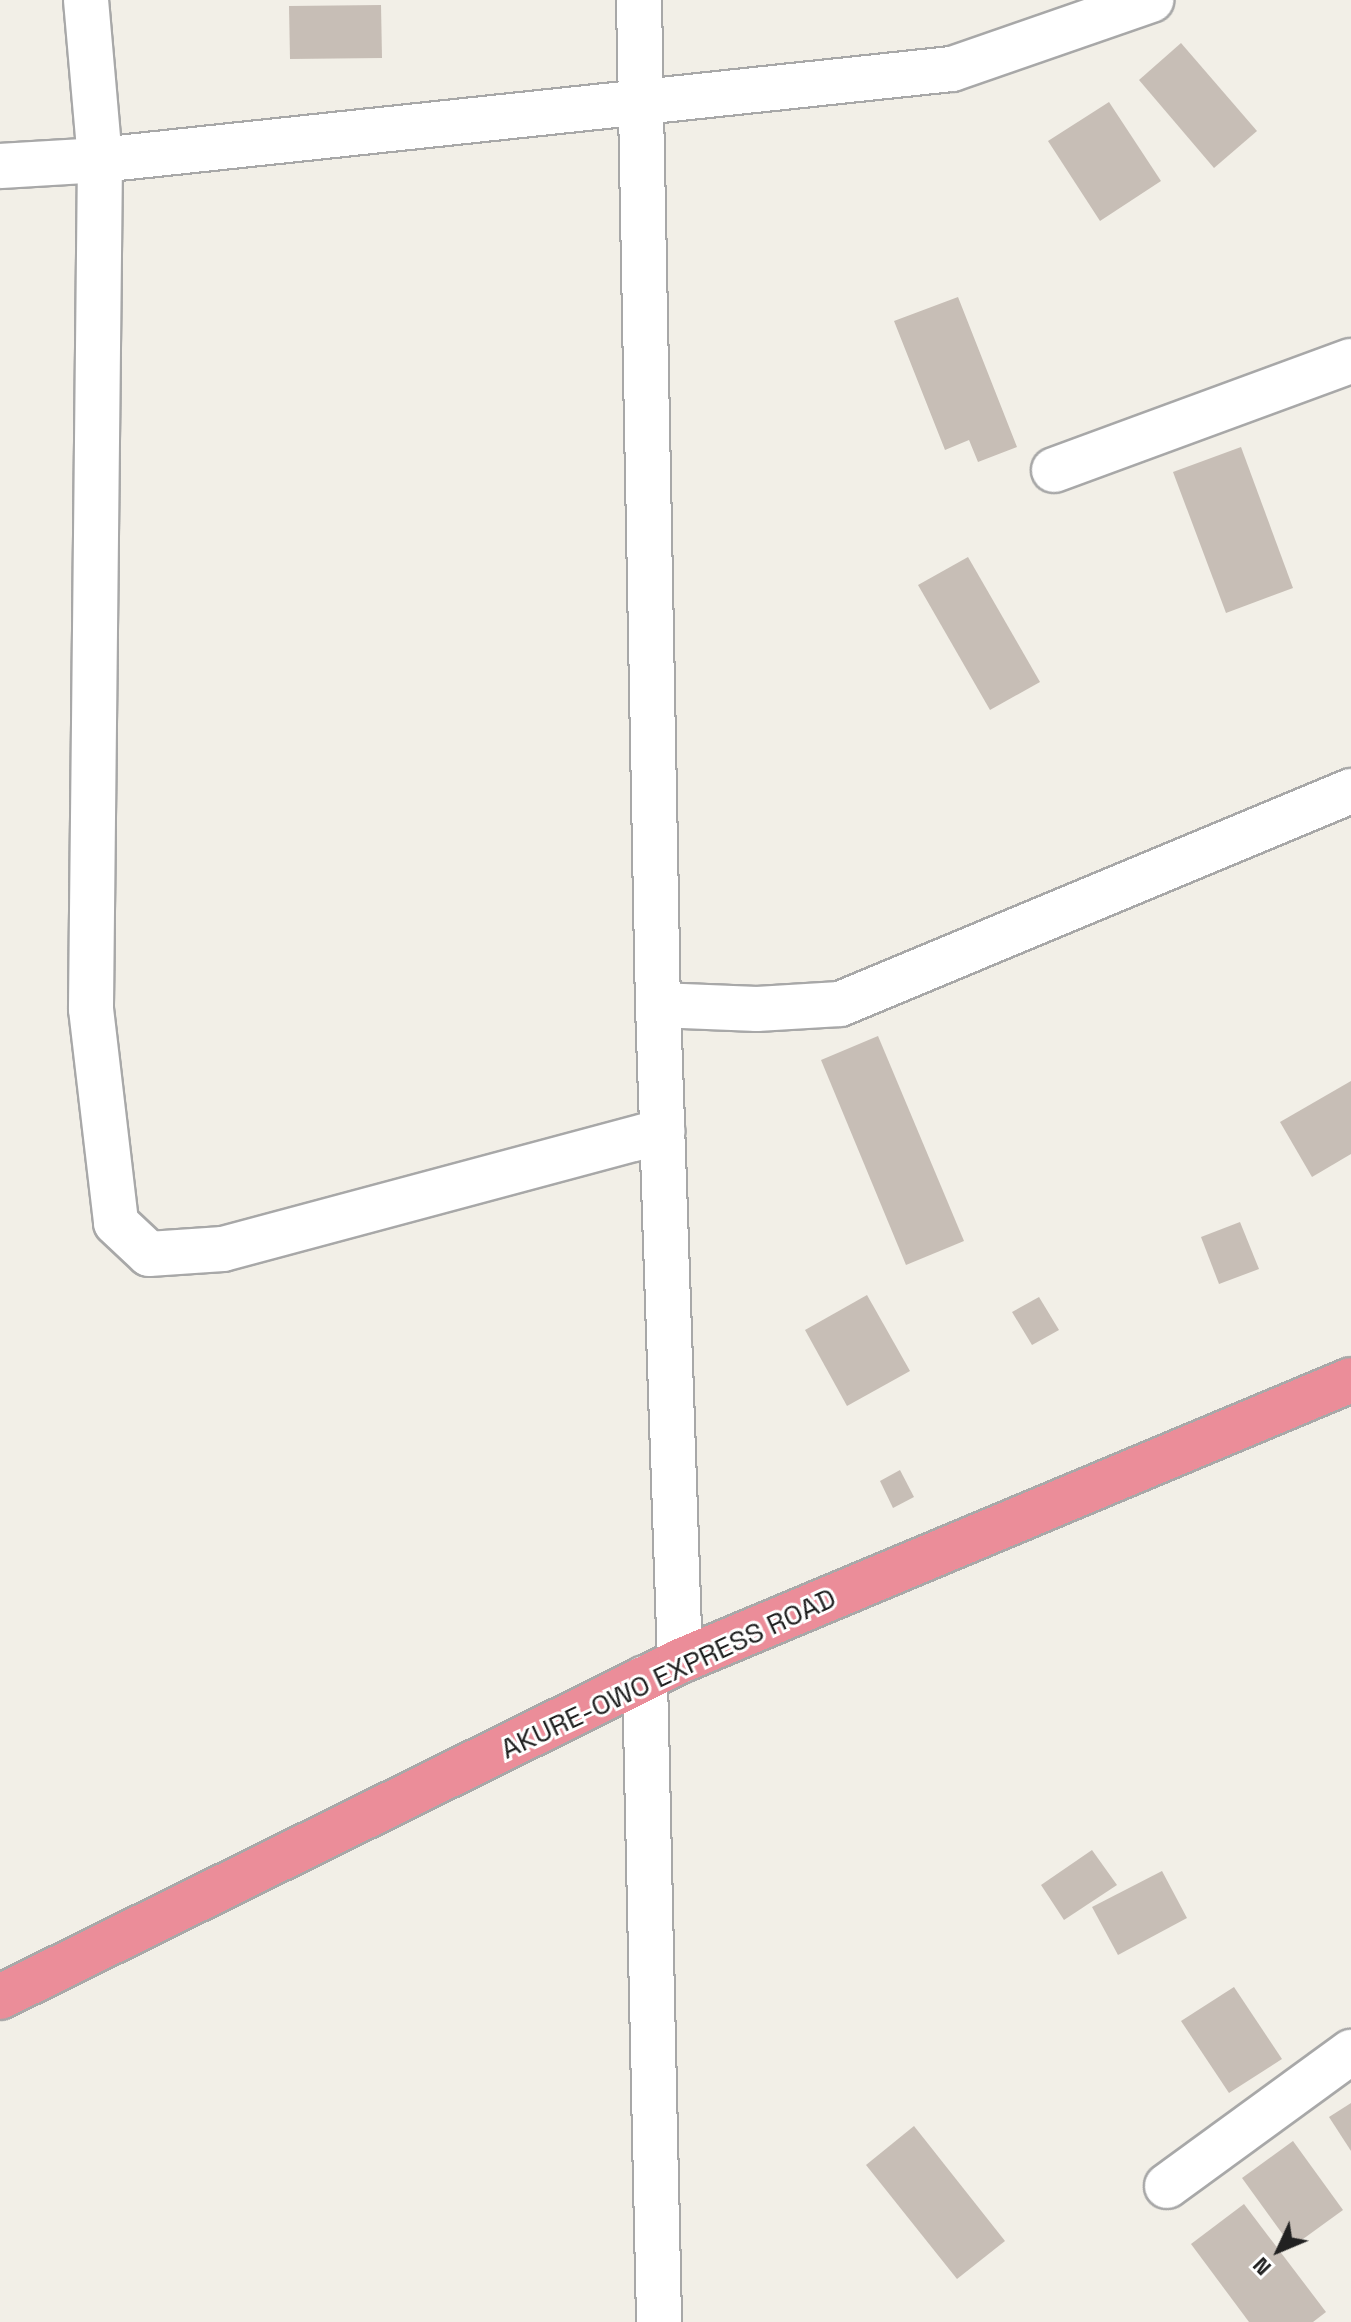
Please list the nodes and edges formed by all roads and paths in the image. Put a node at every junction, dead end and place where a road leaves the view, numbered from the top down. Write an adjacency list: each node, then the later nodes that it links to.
1 (86, 0): 5 (street)
2 (639, 0): 4 (street)
3 (1151, 0): 4 (street)
4 (641, 104): 5 (street); 10 (street)
5 (100, 160): 6 (street); 11 (street)
6 (0, 166)
7 (1351, 361): 8 (street)
8 (1054, 470)
9 (1351, 791): 10 (street)
10 (658, 1005): 11 (street)
11 (662, 1131): 13 (street)
12 (1351, 1380): 13 (highway, AKURE-OWO EXPRESS ROAD)
13 (663, 1669): 14 (highway, AKURE-OWO EXPRESS ROAD); 17 (street)
14 (0, 1997)
15 (1351, 2052): 16 (street)
16 (1167, 2186)
17 (659, 2322)

